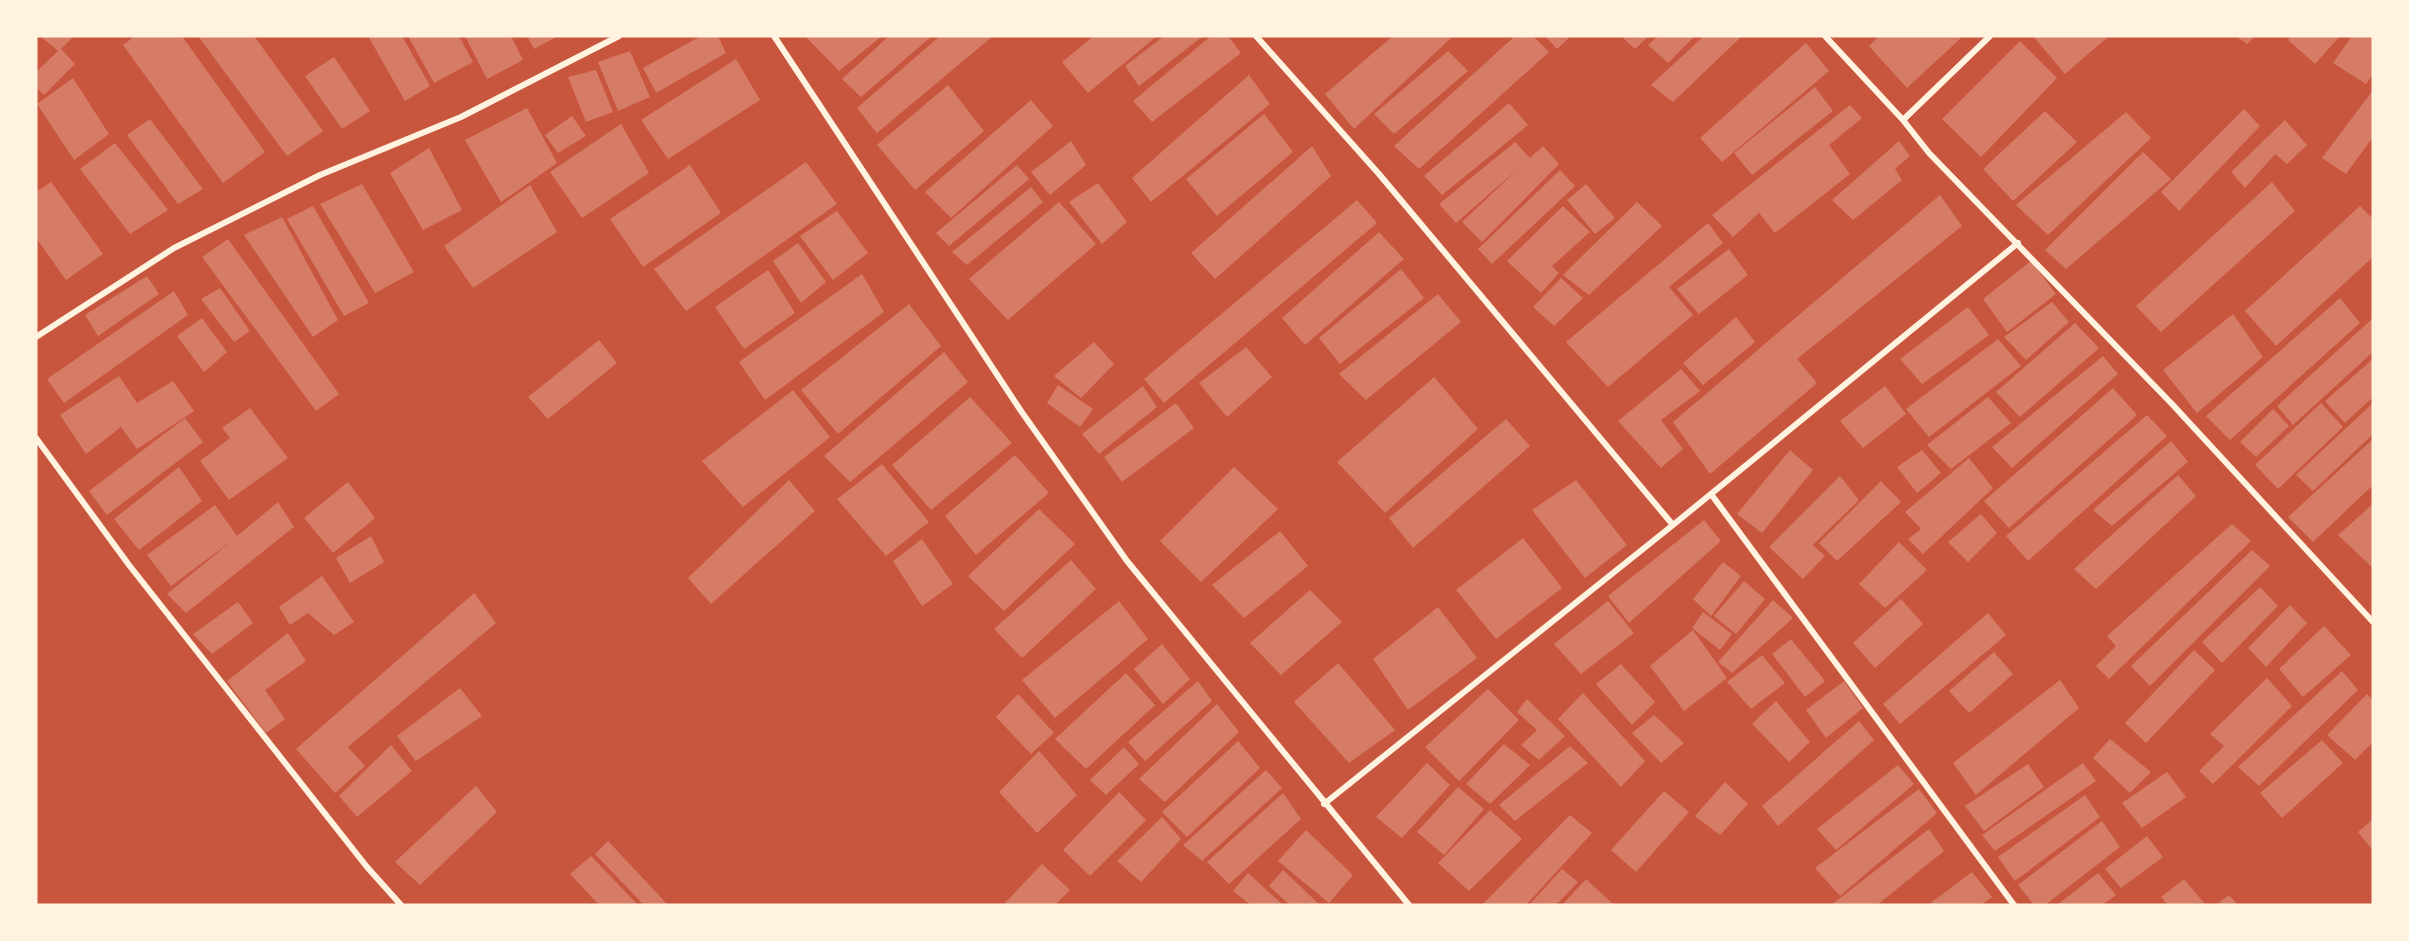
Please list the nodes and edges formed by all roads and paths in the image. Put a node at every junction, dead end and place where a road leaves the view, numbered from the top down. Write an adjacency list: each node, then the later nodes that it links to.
1 (619, 36): 8 (street)
2 (774, 36): 13 (street)
3 (1256, 36): 11 (street)
4 (1825, 36): 6 (street)
5 (1990, 36): 6 (street)
6 (1903, 120): 7 (street)
7 (2018, 243): 10 (street); 12 (street)
8 (36, 337)
9 (36, 438): 15 (street)
10 (1711, 494): 11 (street); 17 (street)
11 (1673, 525): 13 (street)
12 (2373, 622)
13 (1324, 804): 14 (street)
14 (1407, 902): 16 (street)
15 (400, 905)
16 (1399, 905)
17 (2014, 905)

